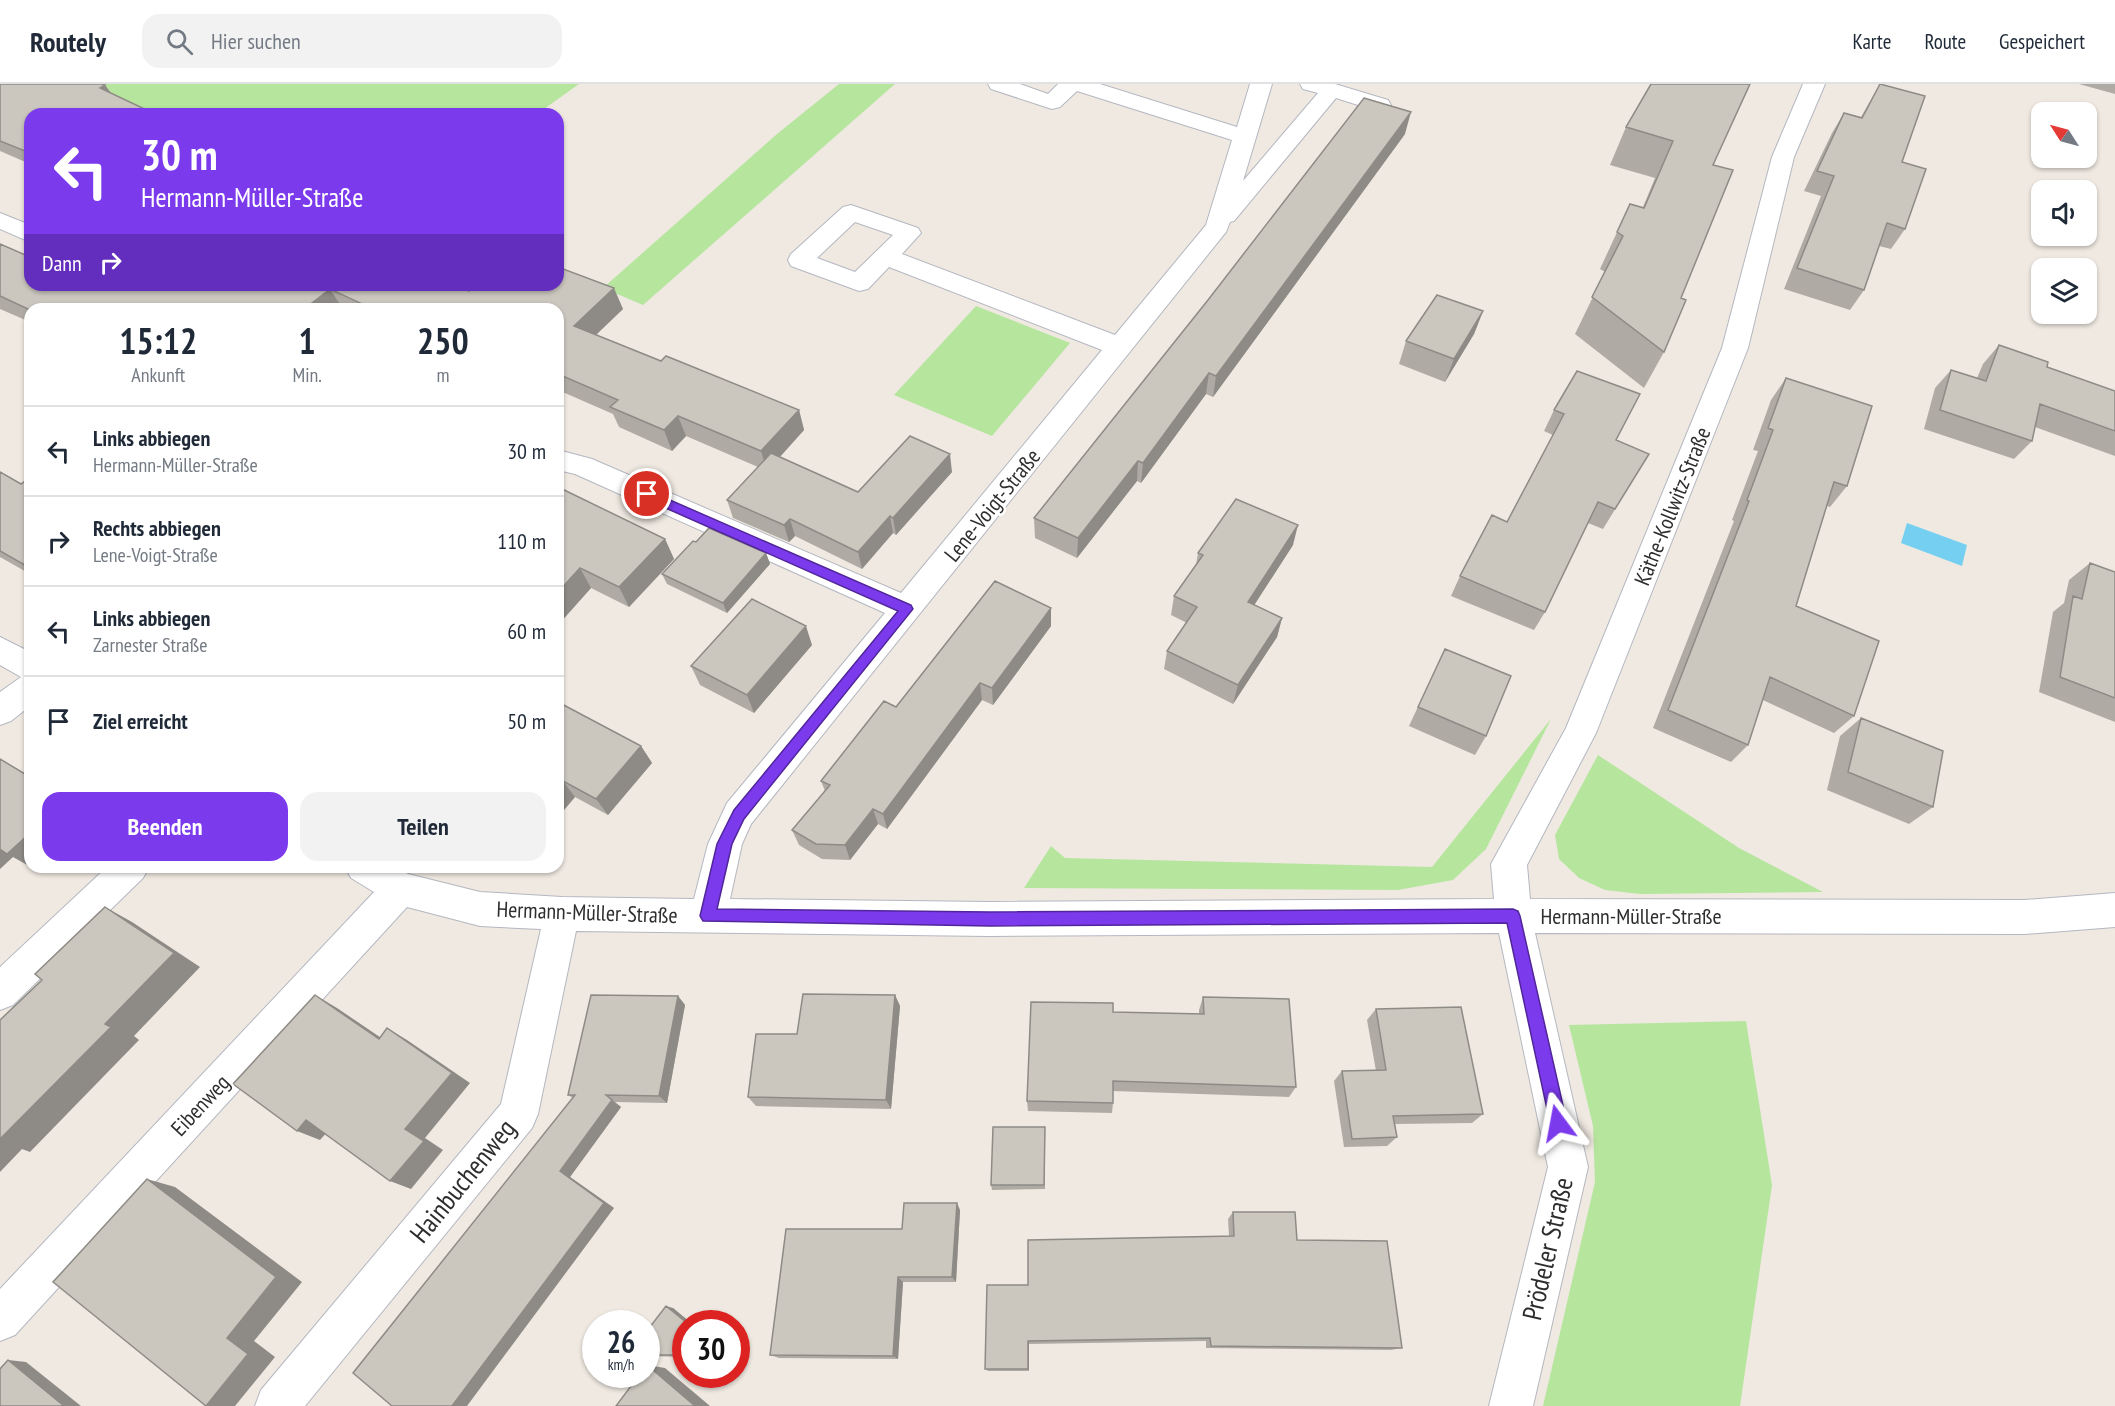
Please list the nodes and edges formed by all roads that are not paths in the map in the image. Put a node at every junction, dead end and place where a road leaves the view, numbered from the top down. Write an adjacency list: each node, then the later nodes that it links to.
1 (999, 84): 2 (street)
2 (1071, 84)
3 (1078, 84): 8 (street)
4 (1261, 84): 8 (street, Lene-Voigt-Straße)
5 (1814, 84): 26 (street, Käthe-Kollwitz-Straße)
6 (1322, 87): 7 (street); 10 (street)
7 (1380, 105)
8 (1245, 137): 10 (street, Lene-Voigt-Straße)
9 (0, 220): 11 (street)
10 (1217, 227): 13 (street, Lene-Voigt-Straße)
11 (24, 231)
12 (885, 257): 13 (street)
13 (1121, 347): 15 (street, Lene-Voigt-Straße)
14 (564, 462): 15 (street)
15 (907, 609): 25 (street, Lene-Voigt-Straße)
16 (0, 650): 17 (street)
17 (24, 664)
18 (24, 692): 19 (street)
19 (0, 711)
20 (125, 873): 27 (street)
21 (373, 873): 22 (street, Hermann-Müller-Straße)
22 (400, 889): 24 (street, Hermann-Müller-Straße); 28 (street, Eibenweg)
23 (2115, 910): 26 (street, Hermann-Müller-Straße)
24 (562, 914): 25 (street, Hermann-Müller-Straße); 29 (street, Hainbuchenweg)
25 (708, 916): 26 (street, Hermann-Müller-Straße)
26 (1513, 916): 30 (street, Prödeler Straße)
27 (0, 992)
28 (0, 1320)
29 (277, 1406)
30 (1511, 1406)

